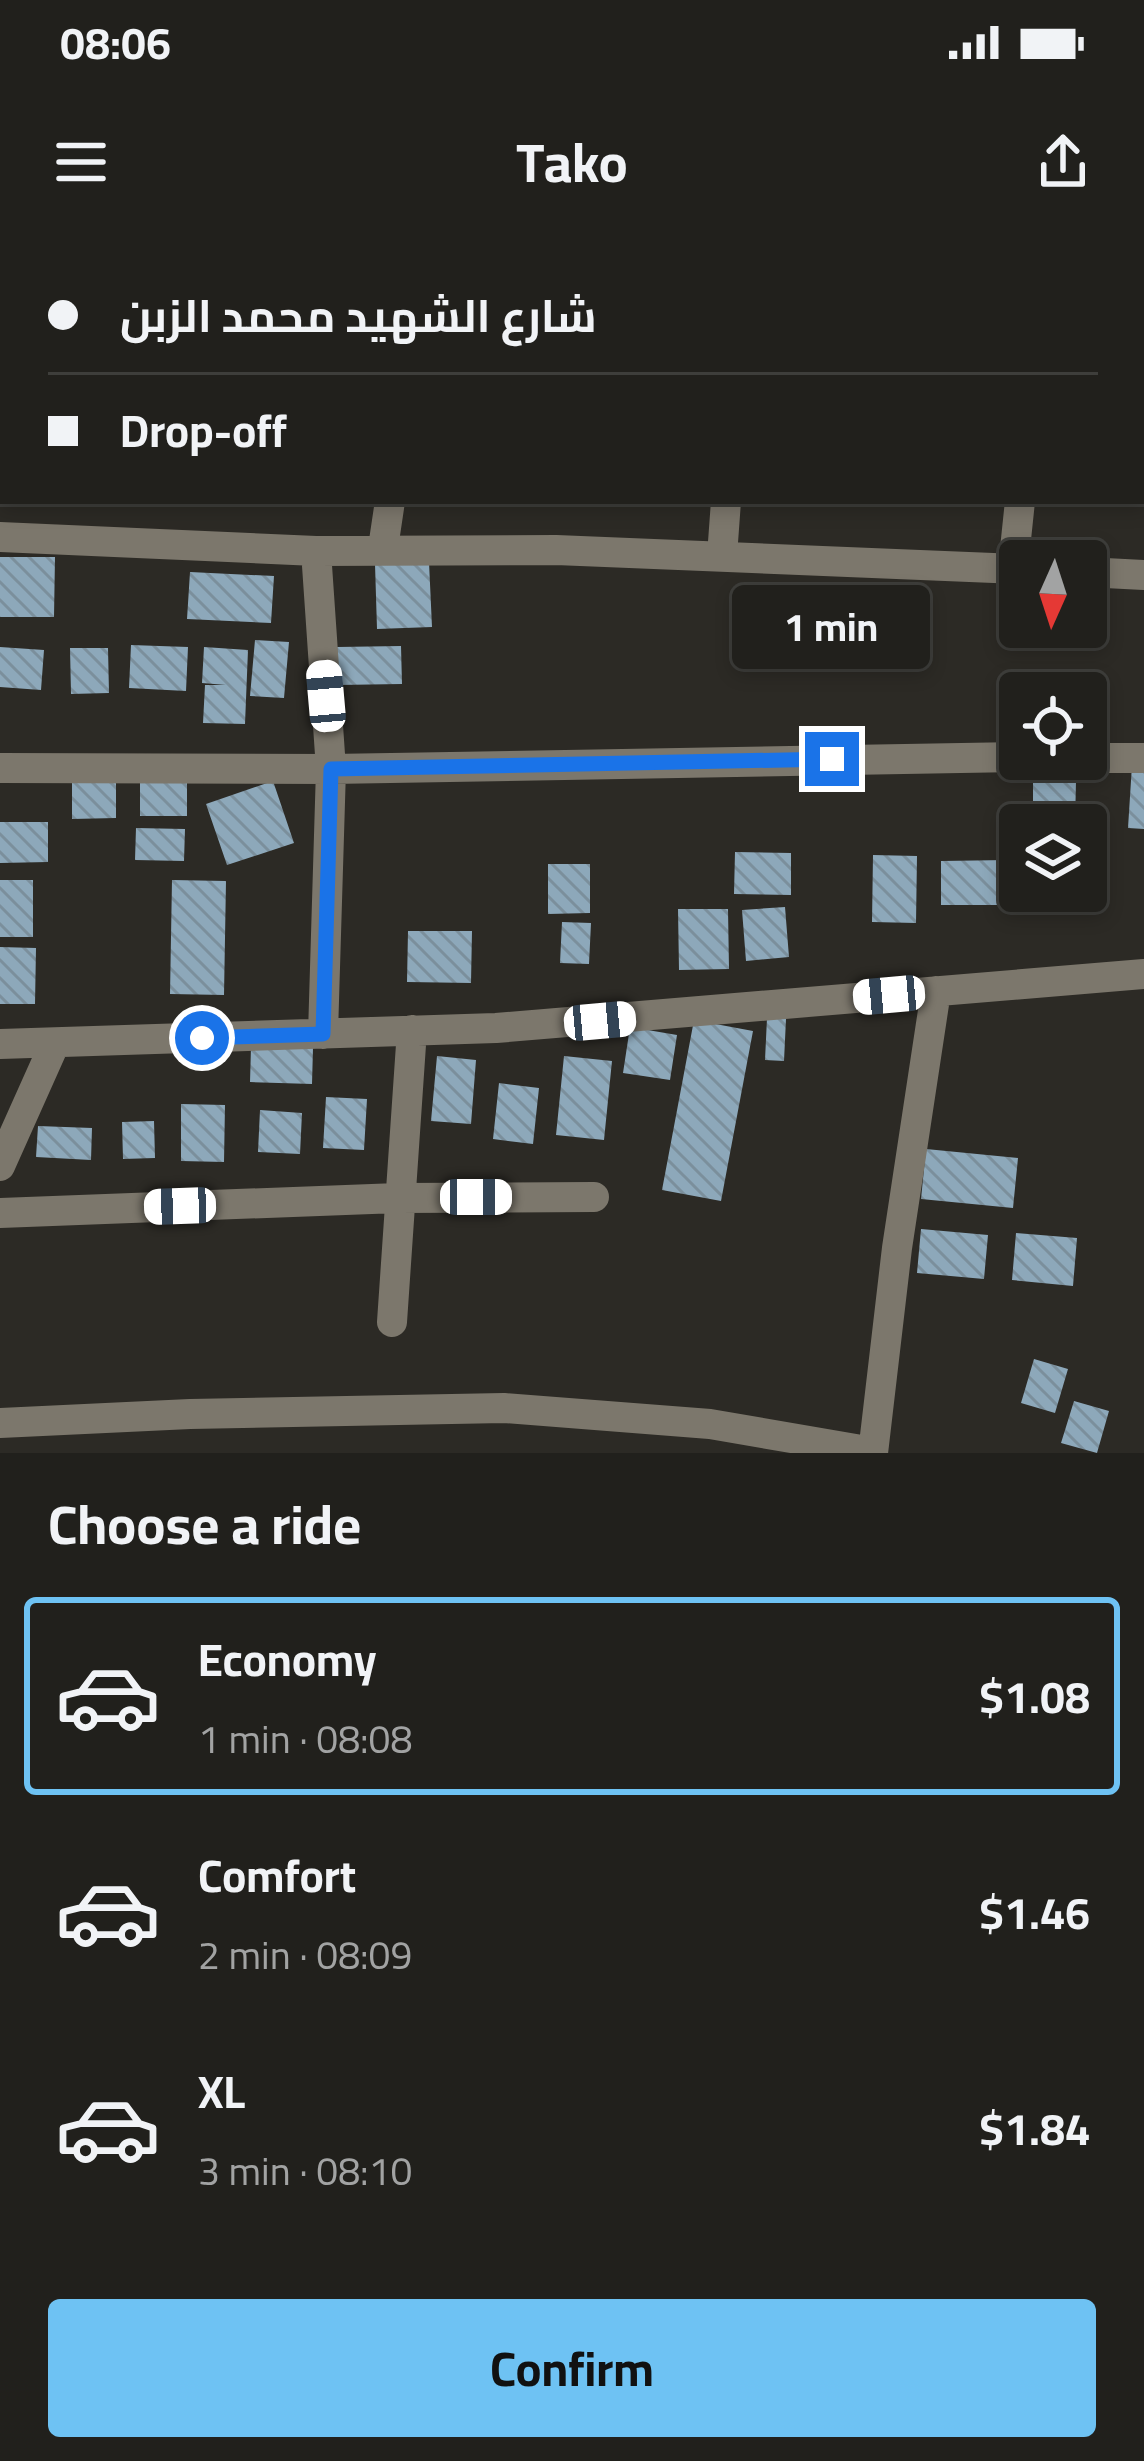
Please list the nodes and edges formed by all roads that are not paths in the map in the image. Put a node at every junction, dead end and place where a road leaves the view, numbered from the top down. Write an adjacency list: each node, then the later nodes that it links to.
1 (390, 504): 6 (street)
2 (726, 504): 8 (street)
3 (1020, 504): 5 (street)
4 (0, 537): 7 (street)
5 (1018, 540)
6 (383, 548): 7 (street); 8 (street)
7 (316, 551): 16 (street)
8 (722, 556): 9 (street)
9 (999, 568)
10 (1107, 573): 11 (street)
11 (1144, 575)
12 (999, 758): 16 (street)
13 (1107, 758): 14 (street)
14 (1144, 758)
15 (0, 768): 16 (street)
16 (331, 769): 20 (street)
17 (1144, 974): 18 (street)
18 (936, 991): 19 (street); 29 (street)
19 (412, 1030): 20 (street); 25 (street)
20 (323, 1034): 21 (street)
21 (55, 1043): 22 (street); 23 (street)
22 (0, 1044)
23 (0, 1166)
24 (594, 1197): 25 (street)
25 (398, 1198): 26 (street); 27 (street)
26 (0, 1213)
27 (392, 1322)
28 (0, 1423): 29 (street)
29 (873, 1452)

